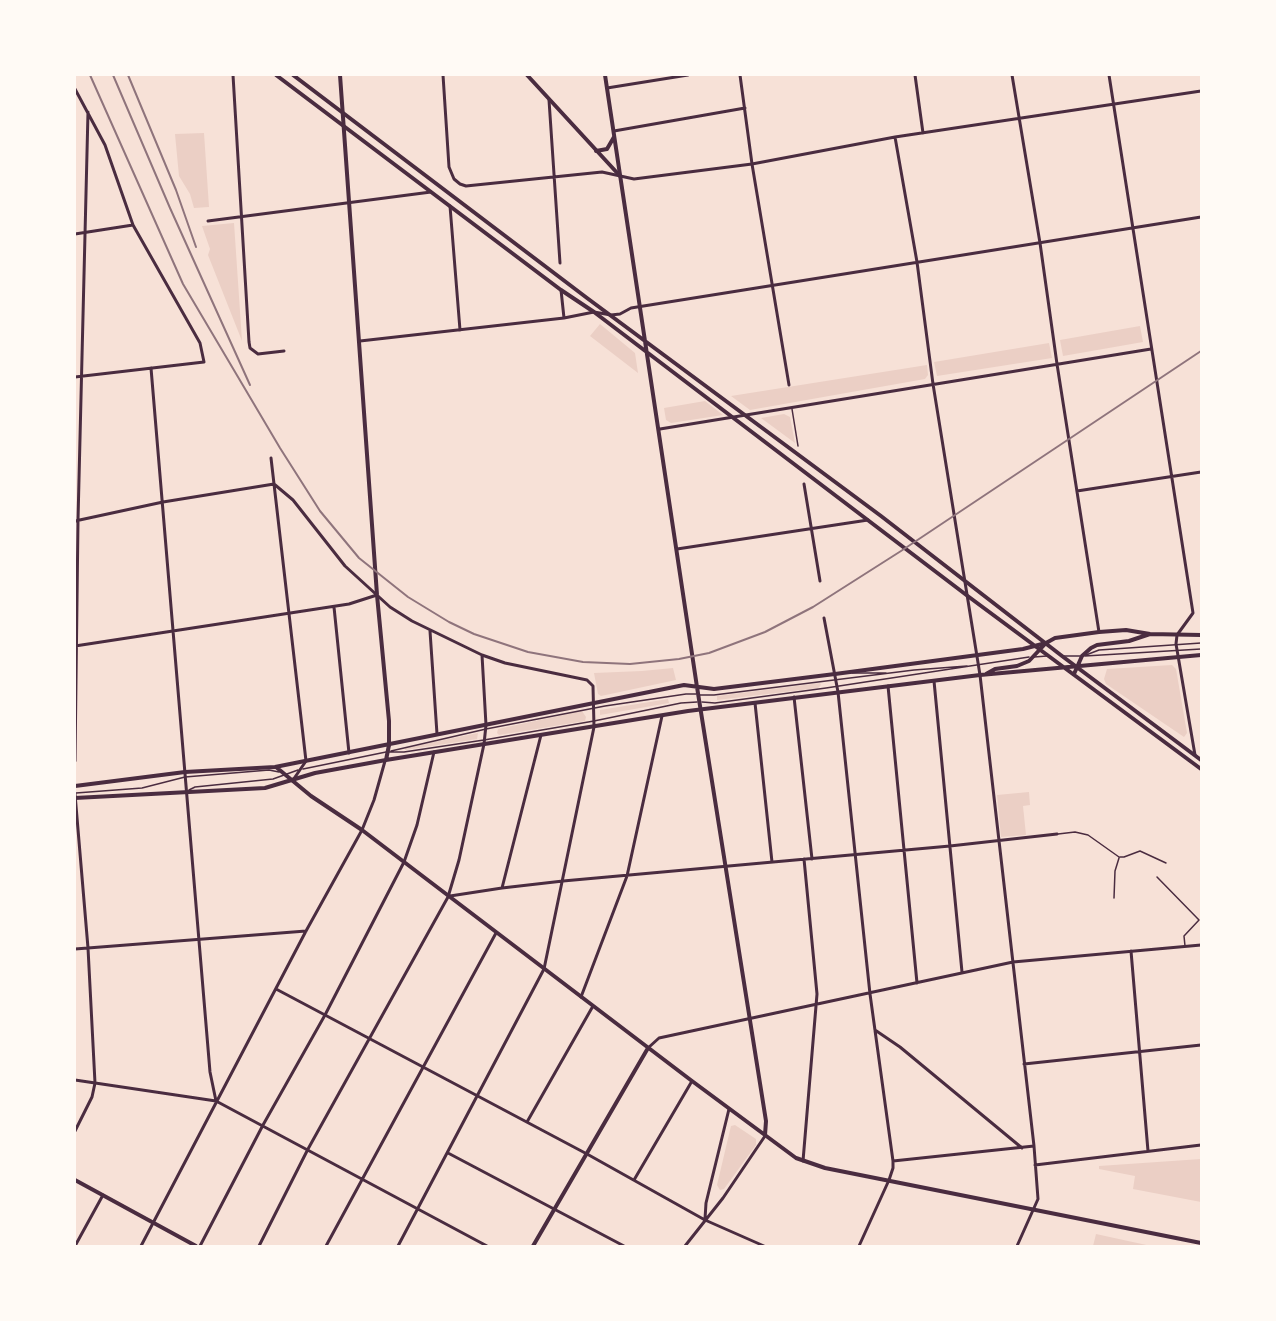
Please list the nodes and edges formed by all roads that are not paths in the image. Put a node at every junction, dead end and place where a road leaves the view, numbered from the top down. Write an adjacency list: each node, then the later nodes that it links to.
1 (233, 75): 33 (street)
2 (276, 75): 22 (main road)
3 (293, 75): 20 (main road)
4 (340, 75): 20 (main road)
5 (443, 75): 28 (street)
6 (527, 75): 16 (main road)
7 (605, 75): 13 (main road)
8 (688, 75): 13 (street)
9 (740, 75): 18 (street)
10 (915, 75): 23 (street)
11 (1012, 75): 21 (street)
12 (1109, 75): 17 (street)
13 (607, 88): 24 (main road)
14 (75, 89): 19 (street)
15 (1201, 91): 17 (street)
16 (549, 100): 26 (main road); 28 (street)
17 (1113, 104): 21 (street); 37 (street)
18 (745, 108): 24 (street); 27 (street)
19 (88, 112): 36 (street); 38 (street)
20 (342, 112): 22 (main road); 47 (main road)
21 (1019, 118): 23 (street); 40 (street)
22 (344, 127): 30 (main road); 31 (main road)
23 (923, 133): 25 (street)
24 (614, 134): 26 (main road); 29 (main road)
25 (895, 137): 27 (street); 41 (street)
26 (596, 151): 29 (main road)
27 (752, 164): 29 (street); 43 (street)
28 (554, 176): 29 (street); 42 (street)
29 (620, 176): 45 (main road)
30 (431, 192): 31 (street); 32 (main road)
31 (348, 202): 33 (street); 50 (main road)
32 (450, 206): 44 (main road); 49 (street)
33 (241, 216): 35 (street); 53 (street)
34 (1201, 218): 37 (street)
35 (208, 221)
36 (133, 225): 38 (street); 56 (street)
37 (1133, 228): 40 (street); 52 (street)
38 (85, 232): 39 (street); 58 (street)
39 (75, 234)
40 (1040, 243): 41 (street); 55 (street)
41 (917, 262): 43 (street); 60 (street)
42 (560, 263)
43 (773, 287): 45 (street); 59 (street)
44 (561, 290): 46 (main road); 48 (street)
45 (641, 308): 47 (street); 51 (main road)
46 (594, 312): 47 (street); 48 (street); 54 (main road)
47 (611, 315): 51 (main road)
48 (564, 318): 49 (street)
49 (460, 330): 50 (street)
50 (360, 341): 79 (main road)
51 (646, 341): 54 (main road); 62 (main road)
52 (1151, 349): 55 (street); 68 (street)
53 (284, 351)
54 (648, 354): 63 (main road); 64 (main road)
55 (1057, 364): 60 (street); 71 (street)
56 (151, 368): 58 (street); 72 (street)
57 (75, 376): 58 (street)
58 (82, 376): 74 (street)
59 (789, 384)
60 (933, 384): 61 (street); 78 (street)
61 (792, 408): 62 (street); 65 (lane)
62 (747, 416): 63 (street); 78 (main road)
63 (732, 418): 64 (street); 73 (main road)
64 (660, 429): 76 (main road)
65 (798, 446)
66 (271, 458): 69 (street)
67 (1201, 472): 68 (street)
68 (1170, 476): 71 (street); 88 (street)
69 (274, 484): 72 (street); 79 (street); 82 (street)
70 (804, 484): 75 (street)
71 (1077, 490): 85 (street)
72 (163, 502): 74 (street); 86 (street)
73 (869, 520): 75 (street); 80 (main road)
74 (76, 521): 93 (street)
75 (812, 528): 76 (street); 77 (street)
76 (677, 549): 117 (main road)
77 (820, 581)
78 (966, 581): 80 (street); 90 (main road)
79 (377, 595): 81 (street); 84 (street); 132 (main road)
80 (969, 597): 94 (main road); 100 (street)
81 (333, 607): 82 (street); 135 (street)
82 (288, 615): 86 (street); 140 (street)
83 (824, 618): 113 (street)
84 (430, 631): 98 (street); 129 (street)
85 (1099, 632): 87 (main road); 90 (main road)
86 (173, 633): 93 (street); 145 (street)
87 (1150, 634): 88 (main road); 103 (main road)
88 (1177, 635): 89 (main road); 92 (street)
89 (1201, 635)
90 (1046, 643): 94 (main road); 95 (main road); 102 (main road)
91 (1201, 643): 92 (lane)
92 (1176, 644): 97 (street); 103 (lane)
93 (76, 646): 139 (street)
94 (1035, 646): 95 (main road); 100 (main road)
95 (1040, 649): 101 (main road); 104 (main road)
96 (1201, 649): 97 (lane)
97 (1177, 651): 103 (lane); 105 (street)
98 (482, 655): 123 (street); 127 (street)
99 (1201, 655): 105 (main road)
100 (977, 656): 106 (street); 113 (main road)
101 (1049, 656): 102 (lane); 104 (lane); 109 (main road)
102 (1062, 656): 103 (lane); 108 (main road)
103 (1082, 656): 108 (main road)
104 (1034, 657): 106 (lane); 112 (main road)
105 (1178, 657): 108 (main road); 136 (street)
106 (979, 664): 107 (lane); 112 (street)
107 (970, 666): 110 (lane); 116 (lane)
108 (1076, 667): 109 (main road); 111 (main road); 136 (main road)
109 (1065, 668): 111 (main road); 112 (main road)
110 (896, 673): 113 (lane); 113 (lane)
111 (1074, 674): 143 (main road)
112 (983, 675): 114 (main road); 152 (street)
113 (835, 676): 116 (street); 117 (main road); 119 (lane)
114 (934, 680): 115 (main road); 153 (street)
115 (888, 685): 118 (main road); 154 (street)
116 (837, 686): 118 (street); 121 (lane)
117 (698, 687): 119 (main road); 123 (main road)
118 (837, 692): 120 (main road); 155 (street)
119 (699, 695): 121 (main road); 123 (lane)
120 (794, 697): 122 (main road); 158 (street)
121 (700, 702): 124 (main road); 126 (lane)
122 (754, 703): 124 (main road); 160 (street)
123 (594, 705): 126 (street); 127 (main road)
124 (701, 710): 125 (main road); 162 (main road)
125 (662, 716): 128 (main road); 163 (street)
126 (594, 721): 128 (street); 131 (lane)
127 (486, 727): 129 (main road); 131 (street); 133 (lane)
128 (594, 727): 130 (main road); 165 (street)
129 (437, 735): 132 (main road)
130 (541, 735): 131 (main road); 166 (street)
131 (484, 742): 133 (lane); 134 (main road); 167 (street)
132 (389, 745): 133 (main road); 135 (main road)
133 (387, 752): 137 (main road); 142 (lane)
134 (434, 752): 137 (main road); 159 (street)
135 (349, 753): 140 (main road)
136 (1195, 755): 138 (main road)
137 (386, 760): 146 (main road); 150 (street)
138 (1201, 760)
139 (75, 761)
140 (306, 761): 141 (main road); 142 (street)
141 (275, 766): 144 (main road); 145 (main road)
142 (301, 769): 144 (lane); 146 (street)
143 (1201, 769)
144 (286, 773): 145 (lane); 146 (main road); 148 (lane)
145 (185, 775): 147 (main road); 148 (street); 149 (lane)
146 (293, 780): 148 (main road); 150 (main road)
147 (75, 786)
148 (186, 792): 149 (main road); 171 (street)
149 (75, 795): 174 (street)
150 (362, 830): 159 (main road); 169 (street)
151 (1057, 834): 152 (street); 156 (lane)
152 (999, 840): 153 (street); 177 (street)
153 (951, 846): 154 (street); 179 (street)
154 (905, 850): 155 (street); 180 (street)
155 (855, 855): 158 (street); 182 (street)
156 (1119, 857): 161 (lane); 168 (lane)
157 (804, 859): 158 (street); 160 (street); 184 (street)
158 (812, 859)
159 (404, 862): 167 (main road); 186 (street)
160 (772, 862): 162 (street)
161 (1166, 863)
162 (727, 867): 163 (street); 187 (main road)
163 (627, 876): 165 (street); 183 (street)
164 (1156, 877): 173 (lane)
165 (564, 881): 166 (street); 178 (street)
166 (502, 888): 167 (street)
167 (448, 897): 170 (main road); 189 (street)
168 (1114, 898)
169 (306, 930): 171 (street); 181 (street)
170 (496, 933): 178 (main road); 194 (street)
171 (200, 940): 174 (street); 199 (street)
172 (1201, 945): 173 (street)
173 (1185, 946): 176 (street)
174 (88, 948): 175 (street); 197 (street)
175 (75, 949)
176 (1131, 951): 177 (street); 192 (street)
177 (1013, 962): 179 (street); 193 (street)
178 (544, 969): 183 (main road); 198 (street)
179 (962, 972): 180 (street)
180 (917, 983): 182 (street)
181 (276, 989): 186 (street); 199 (street)
182 (870, 994): 184 (street); 188 (street)
183 (581, 997): 185 (main road)
184 (815, 1005): 187 (street); 212 (street)
185 (593, 1006): 191 (main road); 201 (street)
186 (325, 1015): 189 (street); 202 (street)
187 (750, 1017): 191 (street); 204 (main road)
188 (875, 1030): 207 (street); 213 (street)
189 (369, 1038): 194 (street); 208 (street)
190 (1201, 1045): 192 (street)
191 (648, 1048): 196 (main road); 211 (main road)
192 (1140, 1050): 193 (street); 209 (street)
193 (1024, 1064): 206 (street)
194 (424, 1068): 198 (street); 215 (street)
195 (75, 1080): 197 (street)
196 (692, 1081): 200 (main road); 217 (street)
197 (95, 1083): 199 (street); 203 (street)
198 (478, 1096): 201 (street); 210 (street)
199 (216, 1101): 202 (street); 224 (street)
200 (729, 1109): 204 (main road); 223 (street)
201 (526, 1122): 211 (street)
202 (263, 1125): 208 (street); 228 (street)
203 (75, 1131)
204 (765, 1135): 212 (main road); 223 (street)
205 (1201, 1145): 209 (street)
206 (1034, 1146): 207 (street); 214 (street)
207 (1022, 1148): 213 (street)
208 (308, 1149): 215 (street); 229 (street)
209 (1148, 1150): 214 (street)
210 (448, 1153): 220 (street); 222 (street)
211 (587, 1154): 217 (street); 220 (main road)
212 (803, 1161): 218 (main road)
213 (892, 1161): 218 (street)
214 (1035, 1165): 221 (street)
215 (363, 1179): 222 (street); 230 (street)
216 (75, 1180): 219 (main road)
217 (634, 1180): 223 (street)
218 (889, 1180): 221 (main road); 237 (street)
219 (103, 1195): 224 (main road); 226 (street)
220 (555, 1208): 233 (main road); 234 (street)
221 (1034, 1208): 225 (main road); 238 (street)
222 (418, 1209): 231 (street); 232 (street)
223 (705, 1220): 235 (street); 236 (street)
224 (154, 1223): 227 (street); 228 (main road)
225 (1201, 1243)
226 (75, 1246)
227 (141, 1246)
228 (198, 1246)
229 (259, 1246)
230 (326, 1246)
231 (398, 1246)
232 (488, 1246)
233 (533, 1246)
234 (624, 1246)
235 (685, 1246)
236 (764, 1246)
237 (859, 1246)
238 (1017, 1246)

